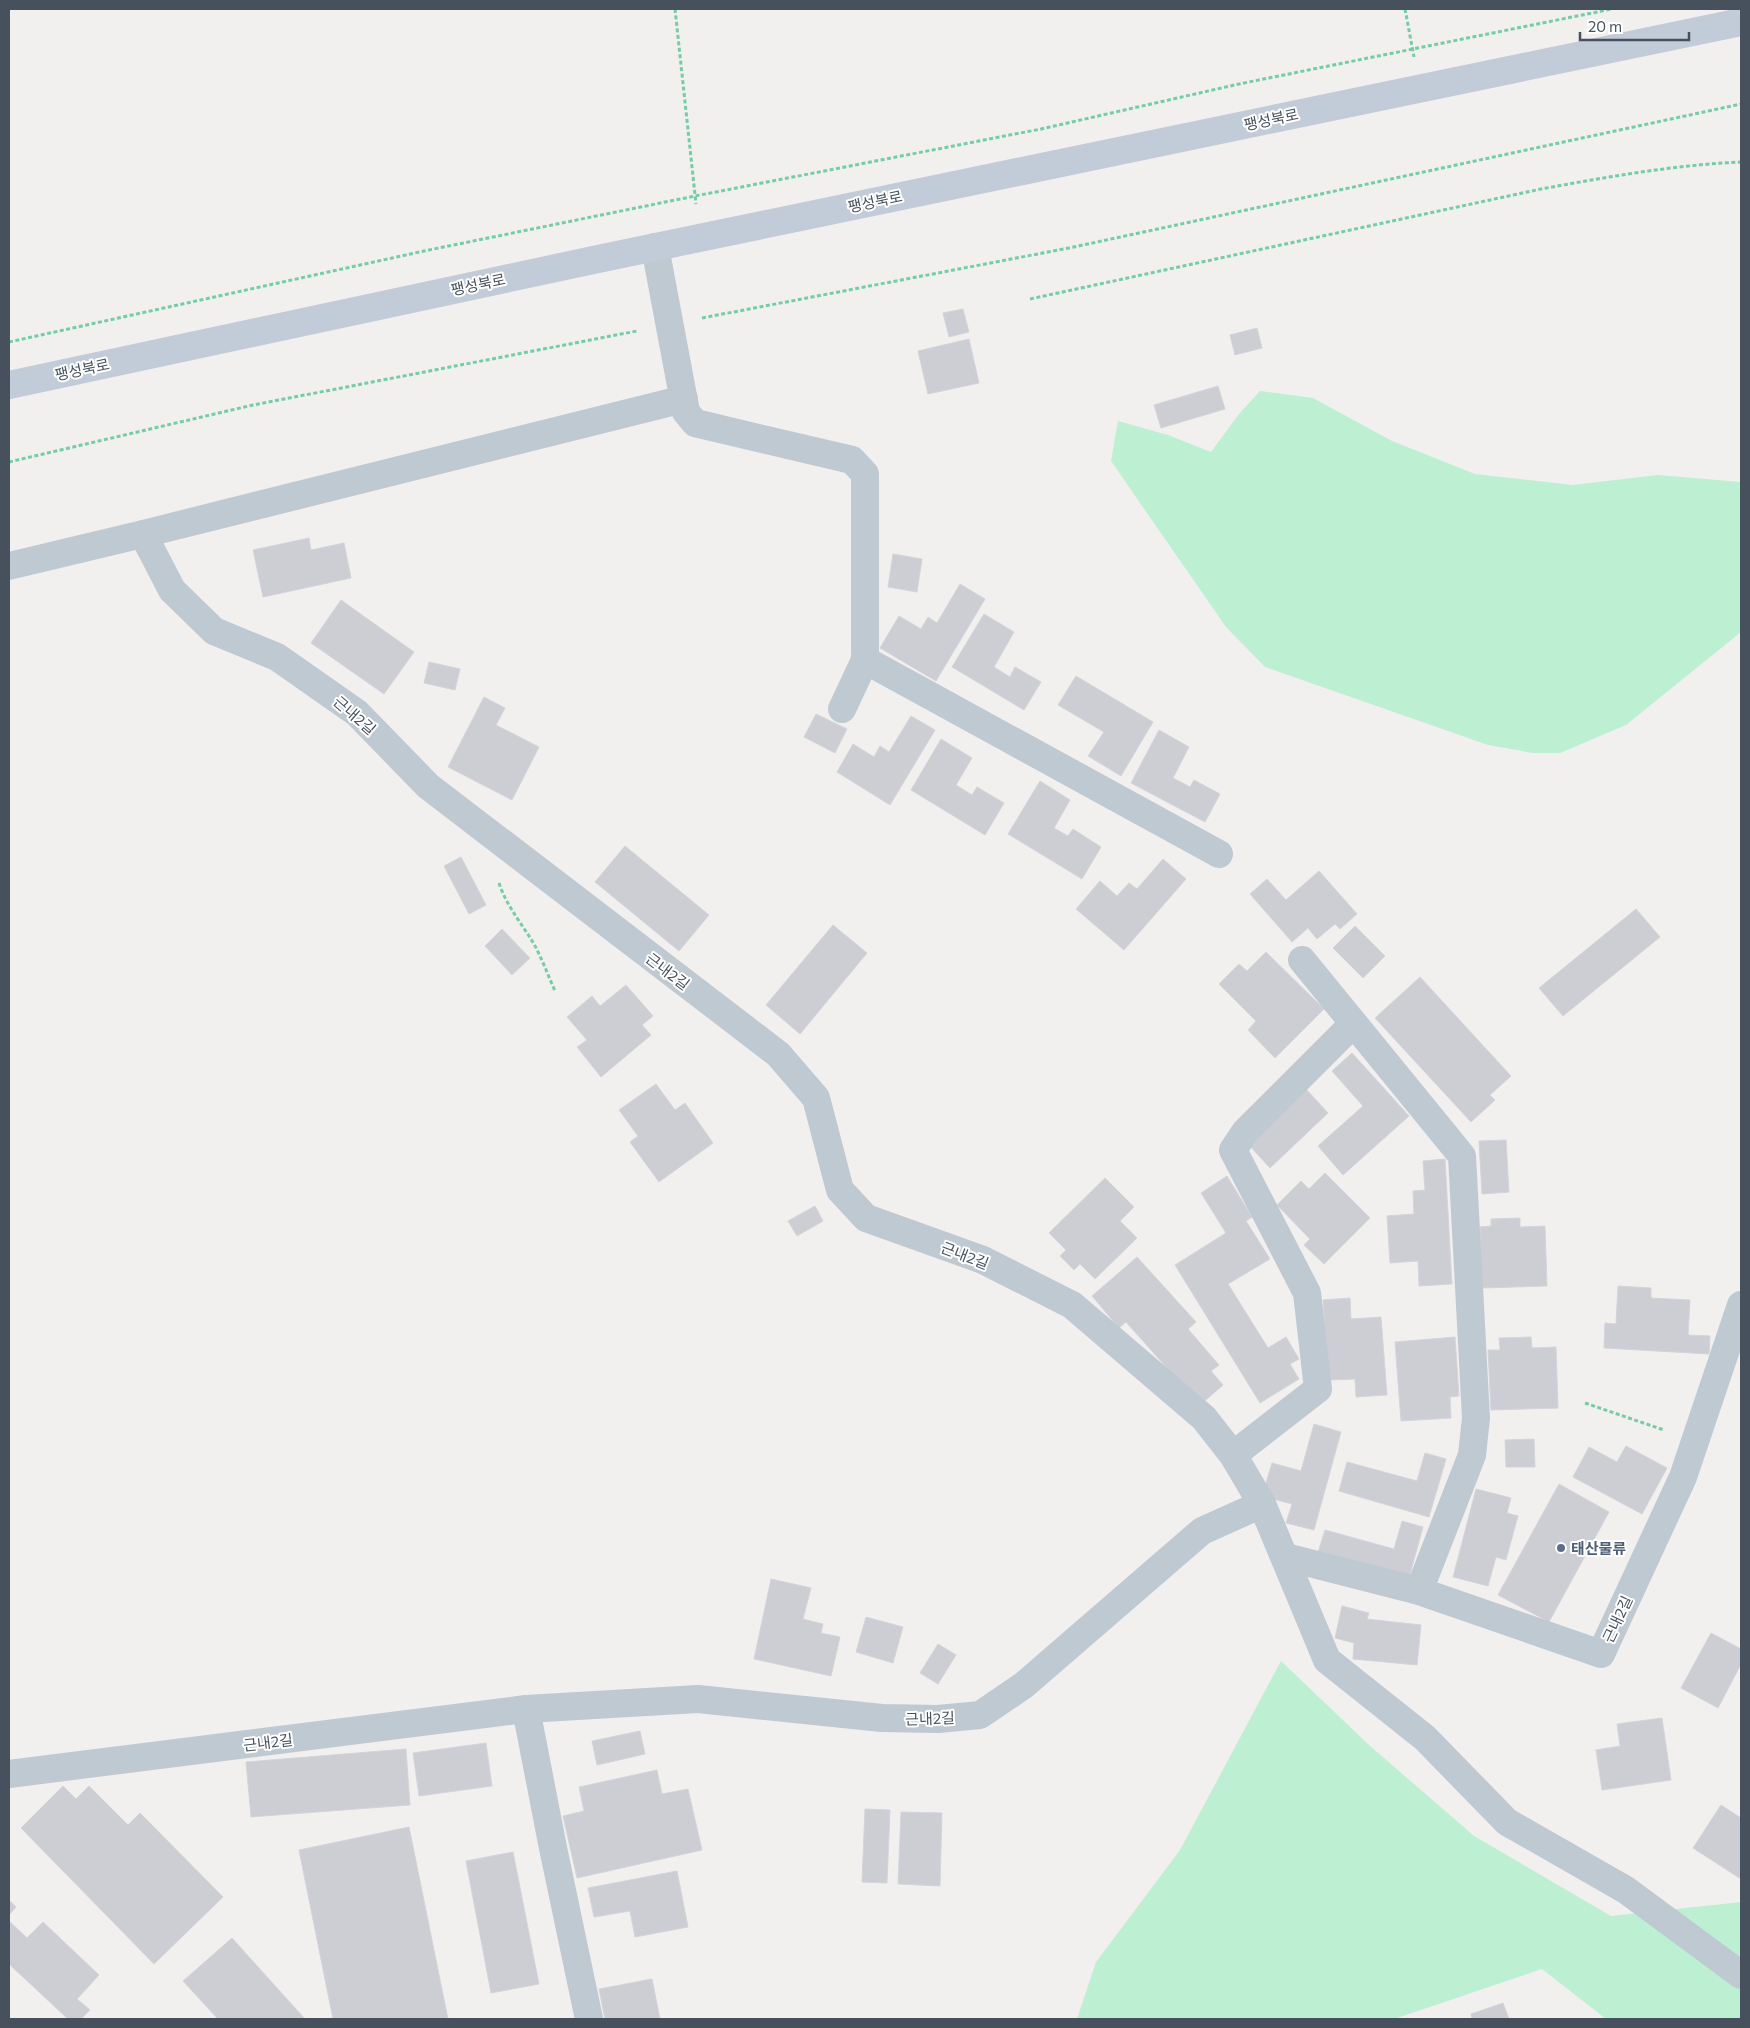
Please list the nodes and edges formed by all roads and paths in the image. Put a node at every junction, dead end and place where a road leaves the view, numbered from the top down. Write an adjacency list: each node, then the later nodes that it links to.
1 (675, 9): 9 (path)
2 (1405, 9): 5 (path)
3 (1612, 9): 5 (path)
4 (1741, 22): 6 (main road, 팽성북로)
5 (1413, 50): 6 (path); 9 (path)
6 (1420, 88): 10 (main road, 팽성북로)
7 (1741, 104): 13 (path)
8 (1741, 162): 12 (path)
9 (695, 196): 10 (path); 14 (path)
10 (699, 238): 11 (main road, 팽성북로)
11 (655, 247): 13 (street); 15 (main road, 팽성북로)
12 (1030, 299)
13 (670, 324): 16 (street); 17 (path)
14 (9, 342)
15 (9, 385)
16 (684, 399): 18 (street); 20 (street)
17 (9, 462)
18 (143, 534): 19 (street); 22 (street, 근내2길)
19 (9, 566)
20 (865, 660): 21 (street); 23 (street)
21 (842, 710)
22 (495, 838): 25 (path); 30 (street, 근내2길)
23 (1219, 854)
24 (1302, 960): 26 (street)
25 (555, 991)
26 (1354, 1024): 30 (street); 33 (street)
27 (1741, 1305): 29 (street, 근내2길)
28 (1585, 1403): 29 (path)
29 (1696, 1440): 33 (street, 근내2길)
30 (1233, 1455): 31 (street, 근내2길)
31 (1262, 1504): 32 (street, 근내2길); 34 (street, 근내2길)
32 (1286, 1557): 33 (street, 근내2길); 36 (street, 근내2길)
33 (1420, 1591)
34 (526, 1709): 35 (street, 근내2길); 37 (street)
35 (9, 1774)
36 (1741, 1975)
37 (589, 2019)

